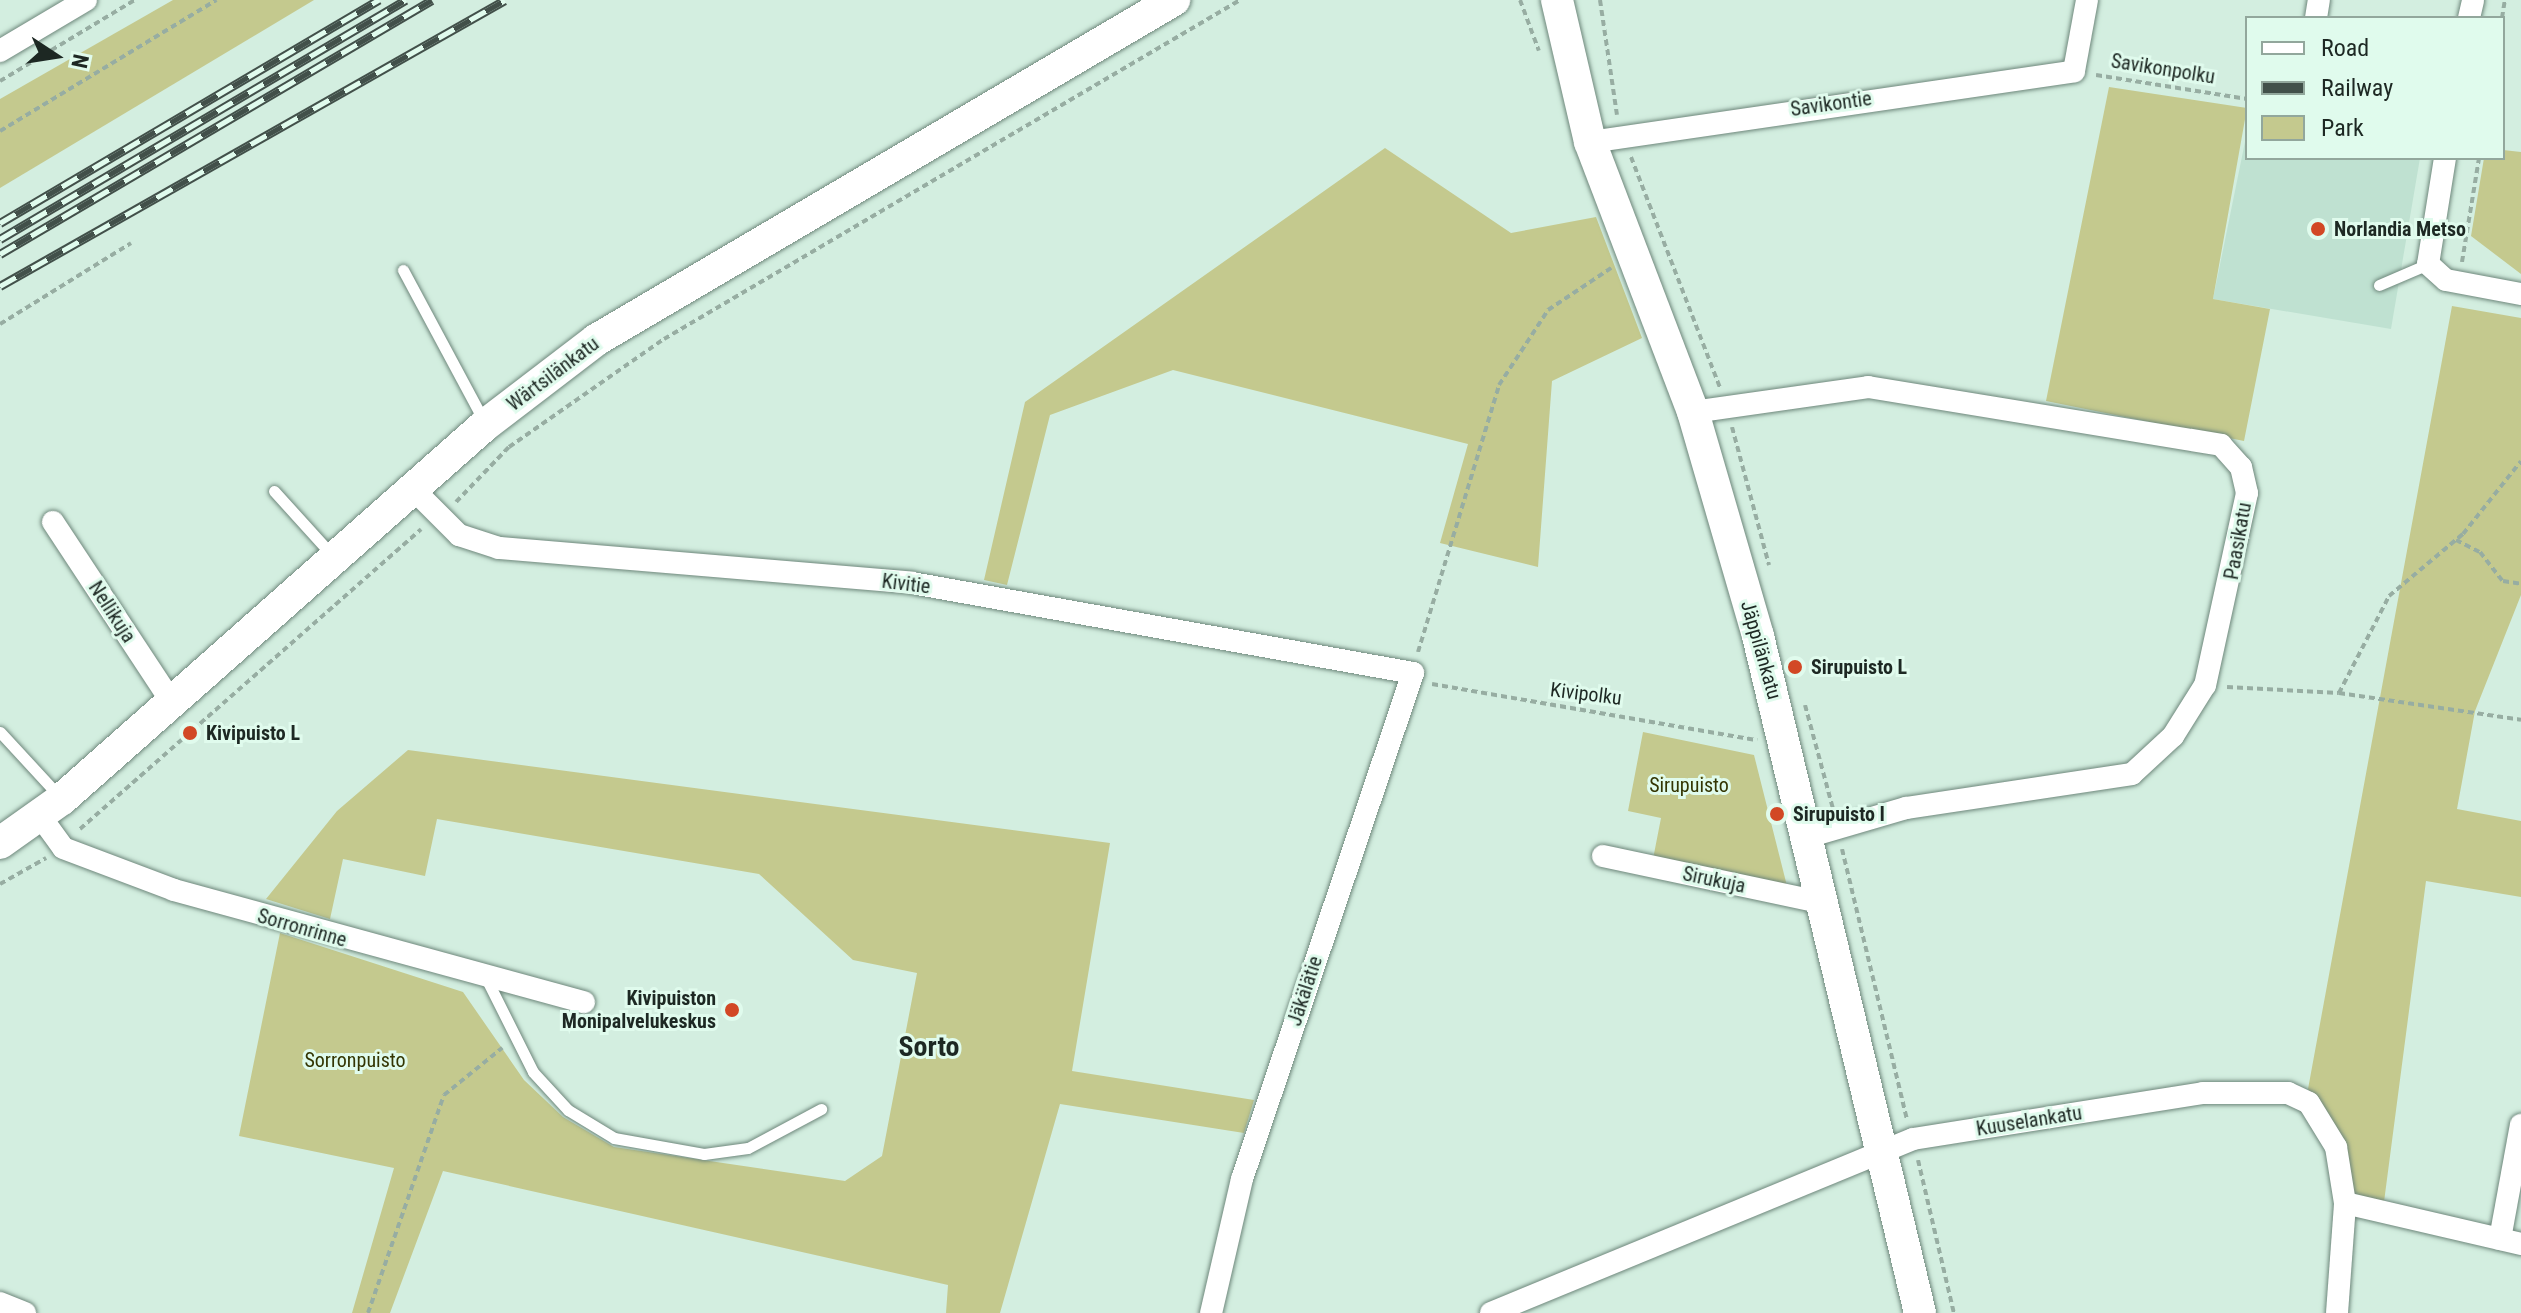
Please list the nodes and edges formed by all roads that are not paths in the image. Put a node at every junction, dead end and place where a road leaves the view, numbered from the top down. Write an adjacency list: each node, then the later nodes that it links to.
1 (86, 0): 5 (street)
2 (1174, 0): 13 (street, Wärtsilänkatu)
3 (1557, 0): 6 (street, Jäppilänkatu)
4 (2087, 0): 6 (street, Savikontie)
5 (0, 51)
6 (1590, 142): 12 (street, Jäppilänkatu)
7 (2445, 160): 8 (street)
8 (2428, 264): 10 (lane); 11 (street)
9 (403, 270): 13 (lane)
10 (2379, 285)
11 (2521, 294)
12 (1693, 412): 22 (street, Jäppilänkatu); 22 (street, Paasikatu)
13 (485, 425): 14 (street, Wärtsilänkatu)
14 (414, 490): 17 (street, Wärtsilänkatu); 18 (street, Kivitie)
15 (274, 491): 17 (lane)
16 (53, 522): 19 (street, Nellikuja)
17 (336, 560): 19 (street, Wärtsilänkatu)
18 (1413, 673): 35 (street, Jäkälätie)
19 (171, 701): 21 (street, Wärtsilänkatu)
20 (0, 732): 21 (lane)
21 (51, 808): 23 (street, Wärtsilänkatu); 26 (street, Sorronrinne)
22 (1811, 836): 25 (street, Jäppilänkatu)
23 (0, 843)
24 (1603, 856): 25 (street, Sirukuja)
25 (1825, 903): 30 (street, Jäppilänkatu)
26 (486, 978): 27 (street, Sorronrinne); 28 (lane)
27 (584, 1002)
28 (821, 1109)
29 (2521, 1125): 32 (street)
30 (1884, 1149): 31 (street, Kuuselankatu); 36 (street, Kuuselankatu); 37 (street, Jäppilänkatu)
31 (2345, 1203): 32 (street); 38 (street, Kuuselankatu)
32 (2510, 1242)
33 (0, 1303): 34 (street)
34 (25, 1313)
35 (1211, 1313)
36 (1491, 1313)
37 (1920, 1313)
38 (2337, 1313)

